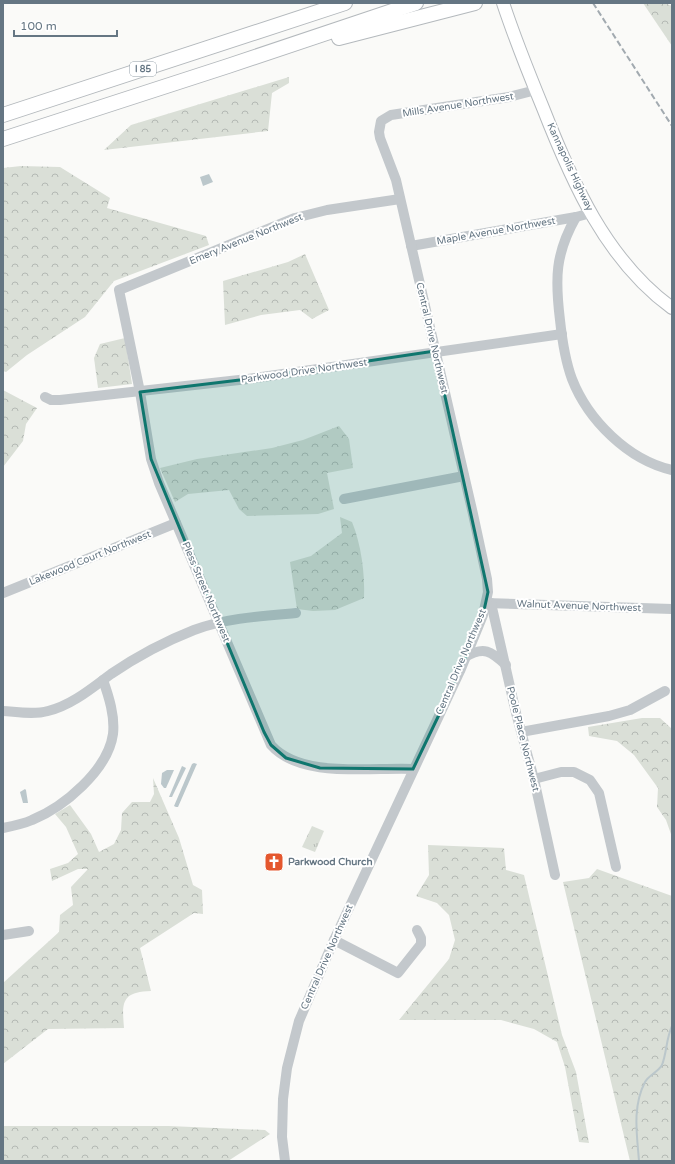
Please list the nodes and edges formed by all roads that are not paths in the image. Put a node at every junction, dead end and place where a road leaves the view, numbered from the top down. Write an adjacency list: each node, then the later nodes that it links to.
1 (330, 3): 6 (highway)
2 (345, 3): 6 (highway, I 85)
3 (416, 3): 7 (highway, I 85)
4 (475, 3): 7 (highway)
5 (504, 4): 8 (main road, Kannapolis Highway)
6 (283, 24): 9 (highway, I 85)
7 (228, 66): 11 (highway, I 85)
8 (536, 90): 10 (street, Mills Avenue Northwest); 13 (main road, Kannapolis Highway)
9 (3, 115)
10 (381, 121): 12 (street, Central Drive Northwest)
11 (3, 138)
12 (400, 198): 14 (street, Central Drive Northwest); 15 (street, Emery Avenue Northwest)
13 (583, 216): 14 (street, Maple Avenue Northwest); 16 (main road, Kannapolis Highway); 17 (street)
14 (411, 246): 18 (street, Central Drive Northwest)
15 (119, 290): 19 (street, Pless Street Northwest)
16 (672, 308)
17 (562, 334): 18 (street, Parkwood Drive Northwest); 21 (street)
18 (435, 351): 19 (street, Parkwood Drive Northwest); 22 (street, Central Drive Northwest)
19 (140, 392): 20 (street, Parkwood Drive Northwest); 24 (street, Pless Street Northwest)
20 (45, 397)
21 (672, 470)
22 (464, 476): 23 (street); 26 (street, Central Drive Northwest)
23 (344, 499)
24 (176, 523): 25 (street, Lakewood Court Northwest); 29 (street, Pless Street Northwest)
25 (3, 594)
26 (489, 603): 27 (street, Walnut Avenue Northwest); 30 (street, Central Drive Northwest); 31 (street, Poole Place Northwest)
27 (672, 609)
28 (296, 613): 29 (street)
29 (219, 622): 32 (street); 36 (street, Pless Street Northwest)
30 (465, 657): 31 (street); 36 (street, Central Drive Northwest)
31 (506, 665): 35 (street, Poole Place Northwest)
32 (103, 680): 34 (street); 38 (street)
33 (664, 691): 35 (street)
34 (3, 711)
35 (521, 732): 37 (street, Poole Place Northwest)
36 (413, 769): 44 (street, Central Drive Northwest)
37 (534, 779): 39 (street); 40 (street, Poole Place Northwest)
38 (3, 828)
39 (616, 867)
40 (555, 875)
41 (417, 930): 44 (street)
42 (29, 931): 43 (street)
43 (3, 935)
44 (334, 940): 45 (street, Central Drive Northwest)
45 (285, 1161)

